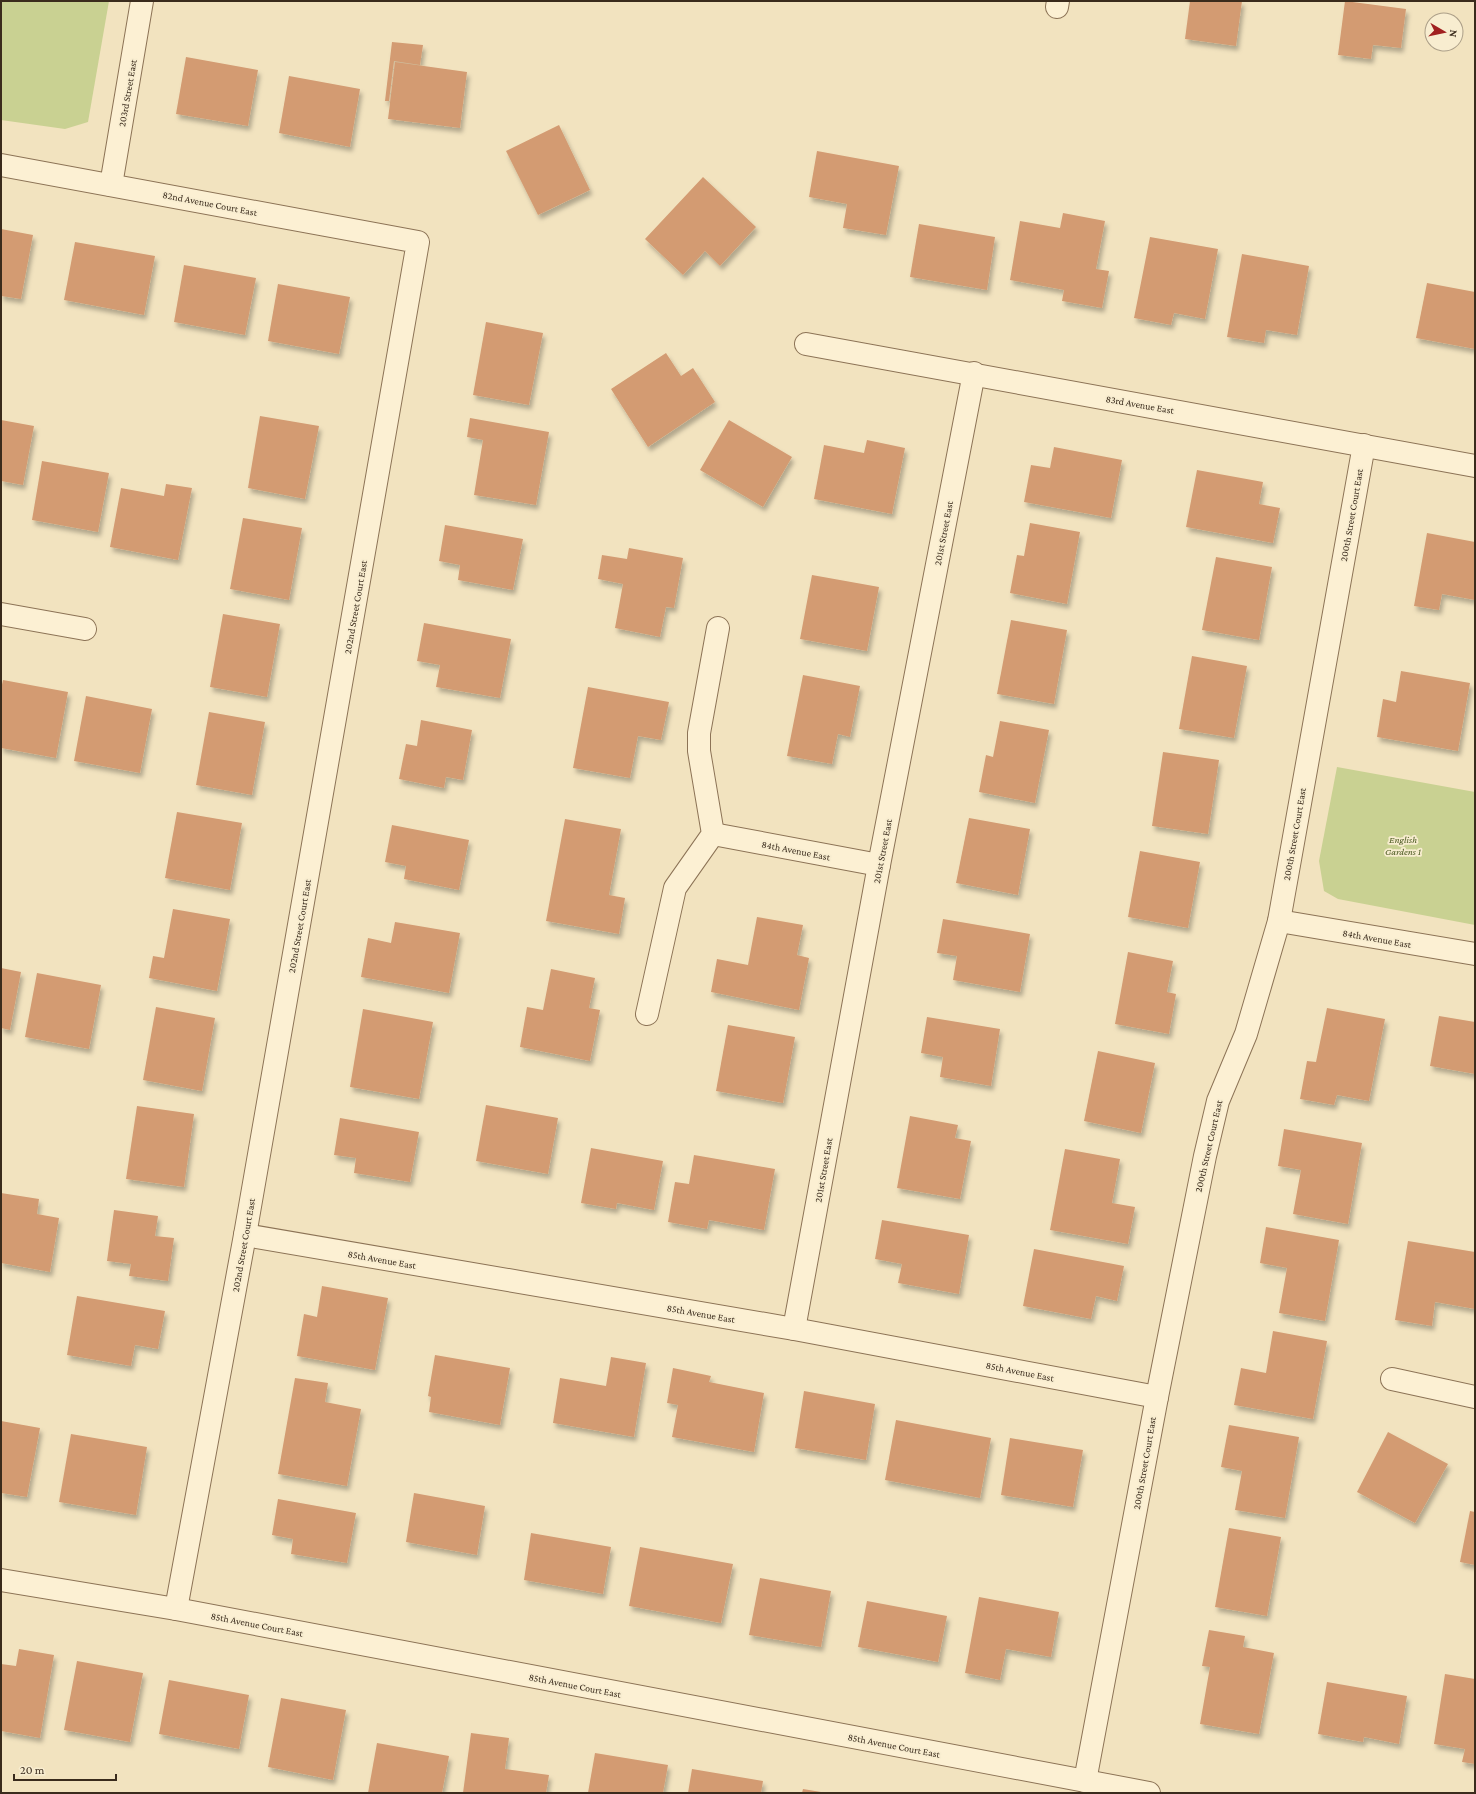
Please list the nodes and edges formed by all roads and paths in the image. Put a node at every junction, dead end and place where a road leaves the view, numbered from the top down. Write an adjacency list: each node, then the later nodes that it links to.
1 (142, 1): 3 (street, 203rd Street East)
2 (1, 165): 3 (street, 82nd Avenue Court East)
3 (111, 184): 4 (street, 82nd Avenue Court East)
4 (418, 242): 17 (street, 202nd Street Court East)
5 (806, 344): 6 (street, 83rd Avenue East)
6 (974, 373): 7 (street, 83rd Avenue East); 13 (street, 201st Street East)
7 (1364, 445): 8 (street, 83rd Avenue East); 14 (street, 200th Street Court East)
8 (1475, 466)
9 (1, 614): 11 (street)
10 (718, 628): 12 (street)
11 (85, 629)
12 (713, 834): 13 (street, 84th Avenue East); 16 (street)
13 (879, 865): 18 (street, 201st Street East)
14 (1279, 921): 15 (street, 84th Avenue East); 20 (street, 200th Street Court East)
15 (1475, 954)
16 (647, 1014)
17 (245, 1235): 18 (street, 85th Avenue East); 23 (street, 202nd Street Court East)
18 (794, 1329): 20 (street, 85th Avenue East)
19 (1392, 1379): 21 (street)
20 (1157, 1397): 24 (street, 200th Street Court East)
21 (1475, 1397)
22 (1, 1580): 23 (street, 85th Avenue Court East)
23 (176, 1609): 24 (street, 85th Avenue Court East)
24 (1085, 1781): 25 (street, 85th Avenue Court East)
25 (1149, 1793)

